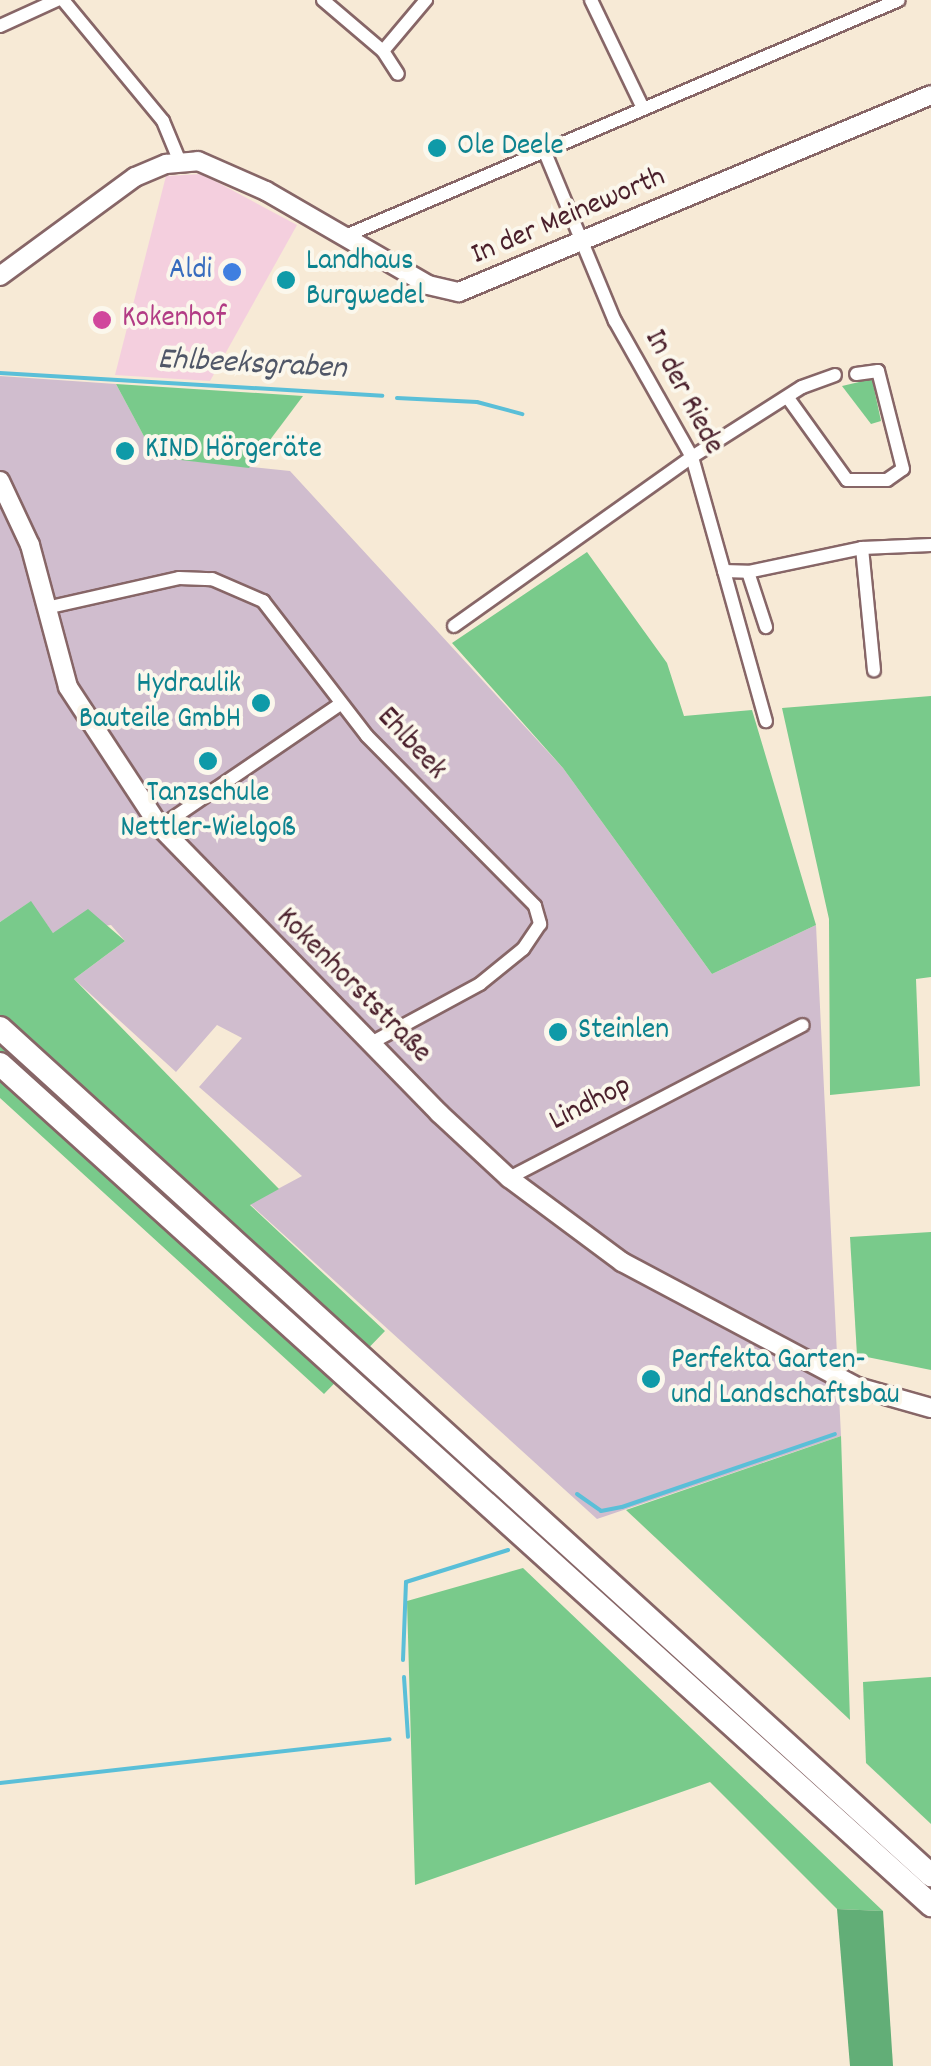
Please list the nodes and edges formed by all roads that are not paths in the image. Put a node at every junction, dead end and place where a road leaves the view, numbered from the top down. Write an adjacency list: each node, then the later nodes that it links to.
1 (60, 0): 6 (street); 12 (street)
2 (323, 0): 7 (street)
3 (426, 0): 7 (street)
4 (590, 0): 10 (street)
5 (899, 0): 10 (street)
6 (0, 26)
7 (383, 51): 8 (street)
8 (398, 74)
9 (931, 95): 14 (main road, In der Meineworth)
10 (643, 108): 11 (street)
11 (544, 150): 13 (street); 14 (street, In der Riede)
12 (180, 162): 13 (main road, In der Meineworth); 15 (main road)
13 (343, 236): 14 (main road, In der Meineworth)
14 (584, 242): 19 (street, In der Riede)
15 (0, 276)
16 (856, 374): 18 (street)
17 (835, 375): 18 (street)
18 (788, 398): 19 (street)
19 (692, 457): 23 (street, In der Riede); 26 (street)
20 (0, 481): 25 (main road, Kokenhorststraße)
21 (931, 545): 22 (street)
22 (862, 548): 24 (street); 28 (street)
23 (724, 571): 24 (street); 30 (street, In der Riede)
24 (748, 572): 27 (street)
25 (46, 608): 29 (street, Ehlbeek); 31 (main road, Kokenhorststraße)
26 (454, 626)
27 (766, 626)
28 (874, 670)
29 (339, 704): 31 (street); 34 (street, Ehlbeek)
30 (766, 720)
31 (160, 827): 34 (main road, Kokenhorststraße)
32 (804, 1025): 36 (street, Lindhop)
33 (0, 1028): 38 (highway)
34 (370, 1044): 36 (main road, Kokenhorststraße)
35 (0, 1064): 39 (highway)
36 (509, 1178): 37 (main road, Kokenhorststraße)
37 (931, 1408)
38 (931, 1874)
39 (931, 1905)

